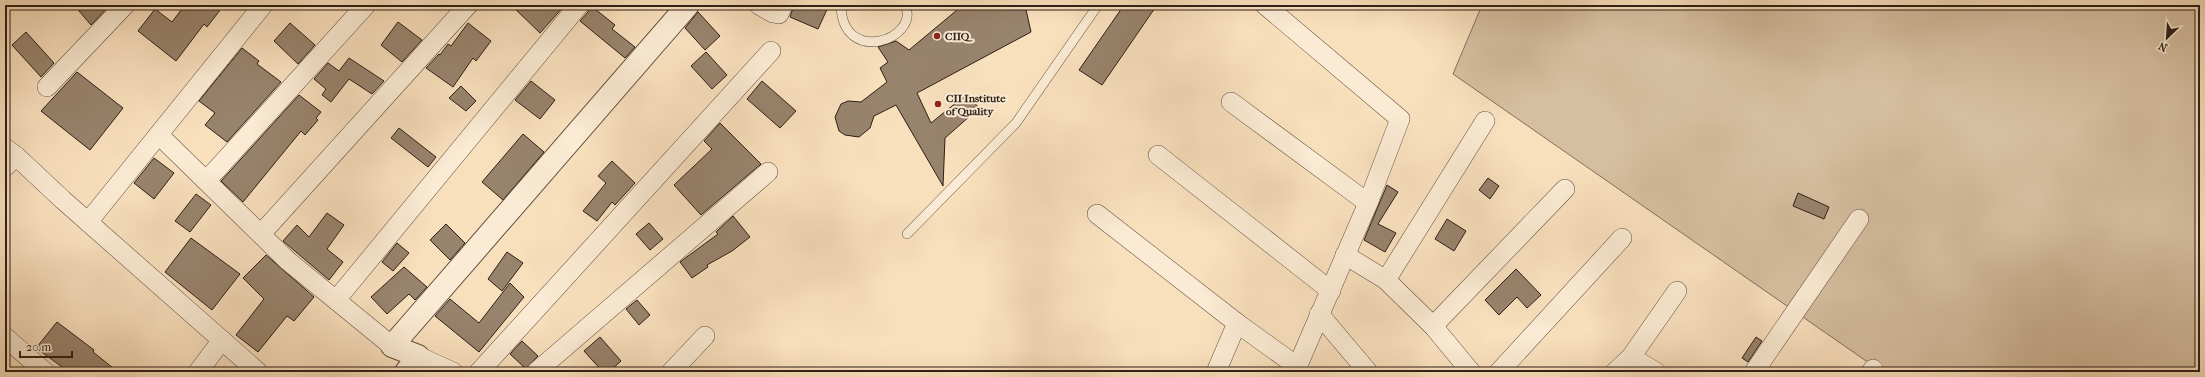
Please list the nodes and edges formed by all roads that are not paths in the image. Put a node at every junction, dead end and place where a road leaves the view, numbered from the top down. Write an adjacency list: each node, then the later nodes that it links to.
1 (125, 5): 14 (street)
2 (263, 5): 17 (street)
3 (366, 5): 21 (street)
4 (468, 5): 27 (street)
5 (579, 5): 34 (street)
6 (688, 5): 41 (street)
7 (759, 5): 8 (street)
8 (783, 5)
9 (841, 5): 10 (lane)
10 (905, 5)
11 (1098, 5): 28 (lane)
12 (1265, 5): 23 (street)
13 (771, 51): 49 (street)
14 (47, 87)
15 (1231, 102): 23 (street)
16 (1485, 121): 31 (street)
17 (159, 135): 21 (street); 26 (street)
18 (1158, 155): 32 (street)
19 (9, 157): 26 (street)
20 (768, 172): 50 (street)
21 (207, 180): 27 (street)
22 (1565, 189): 37 (street)
23 (1368, 204): 30 (street)
24 (1098, 214): 36 (street)
25 (1858, 219): 58 (street)
26 (88, 222): 40 (street)
27 (261, 234): 34 (street)
28 (908, 234)
29 (1622, 238): 55 (street)
30 (1345, 255): 31 (street); 32 (street)
31 (1386, 280): 37 (street)
32 (1331, 291): 35 (street)
33 (1677, 291): 42 (street)
34 (336, 300): 41 (street)
35 (1319, 314): 44 (street); 53 (street)
36 (1237, 323): 44 (street); 52 (street)
37 (1433, 326): 54 (street)
38 (705, 336): 51 (street)
39 (5, 337): 45 (street)
40 (222, 340): 46 (street); 47 (street)
41 (392, 346): 43 (street)
42 (1631, 357): 56 (street); 57 (street)
43 (412, 364): 48 (street)
44 (1297, 369)
45 (46, 372)
46 (198, 372)
47 (258, 372)
48 (453, 372)
49 (478, 372)
50 (536, 372)
51 (671, 372)
52 (1216, 372)
53 (1368, 372)
54 (1471, 372)
55 (1498, 372)
56 (1615, 372)
57 (1656, 372)
58 (1754, 372)

